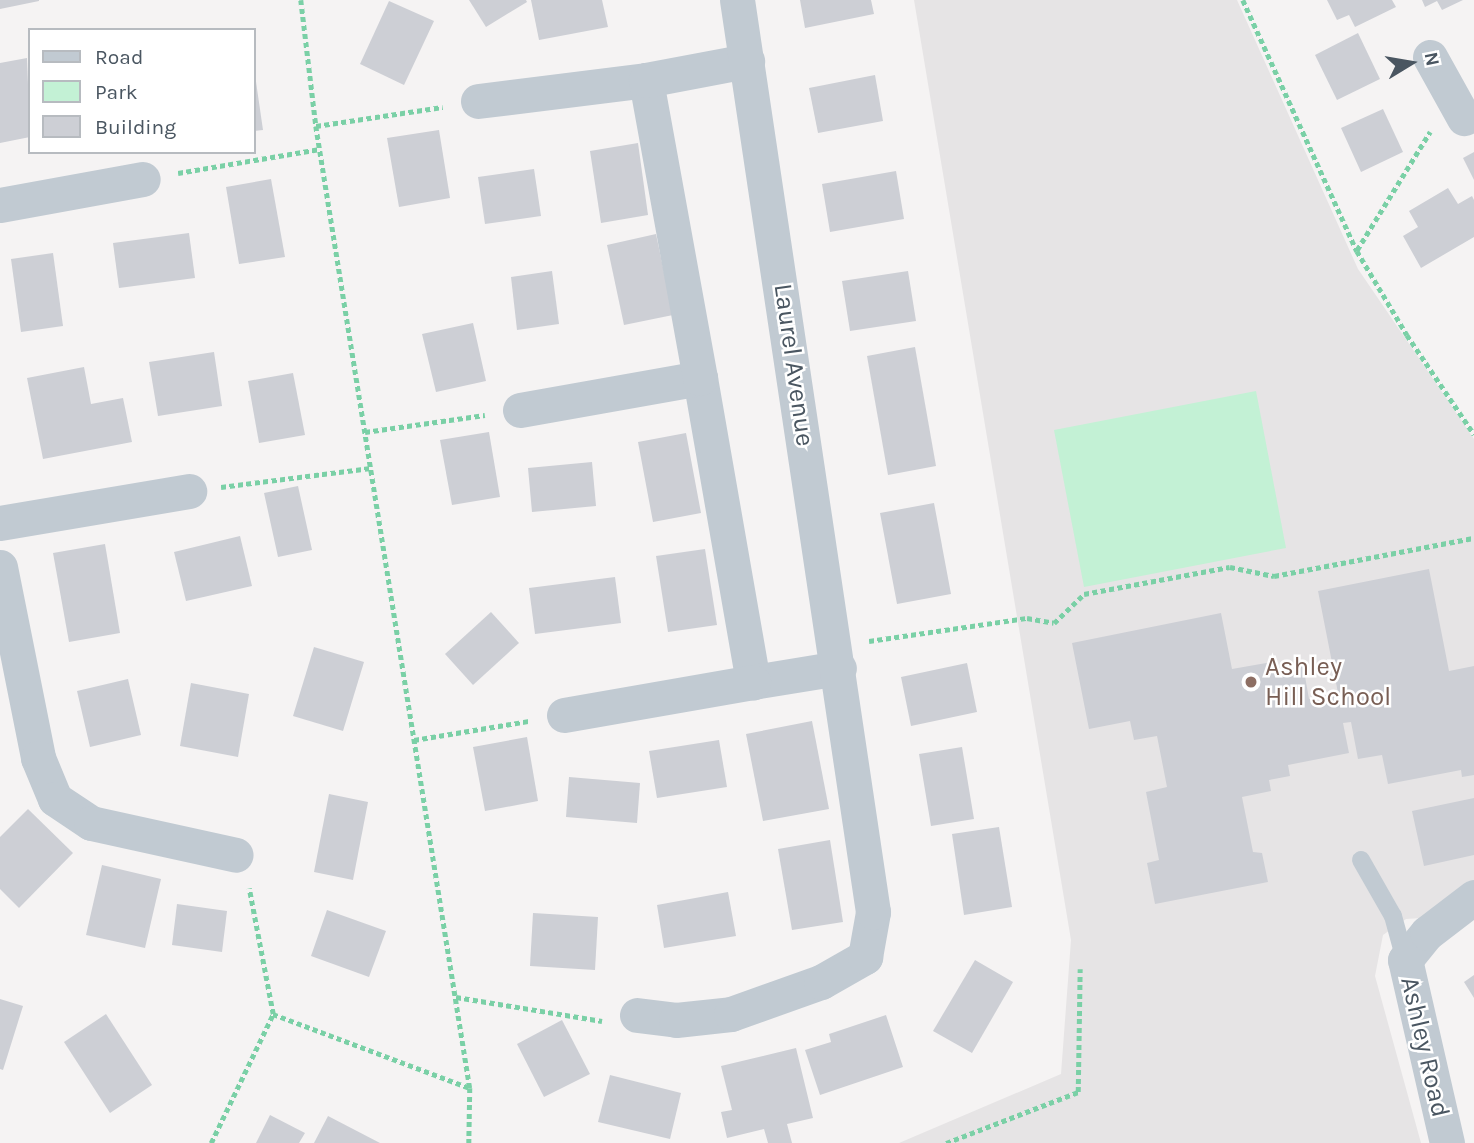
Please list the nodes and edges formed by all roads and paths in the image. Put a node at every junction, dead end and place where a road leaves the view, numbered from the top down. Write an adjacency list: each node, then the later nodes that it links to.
1 (301, 0): 10 (path)
2 (737, 0): 5 (street, Laurel Avenue)
3 (1243, 0): 14 (path)
4 (1430, 57): 7 (street)
5 (747, 61): 6 (street); 24 (street, Laurel Avenue)
6 (646, 80): 8 (street); 15 (street)
7 (1460, 80): 9 (street); 14 (path)
8 (478, 102): 10 (path)
9 (1464, 118)
10 (316, 126): 11 (path)
11 (320, 149): 12 (path); 17 (path)
12 (142, 178): 13 (street)
13 (0, 205)
14 (1357, 251): 18 (path)
15 (700, 378): 16 (street); 25 (street)
16 (520, 410): 17 (path)
17 (365, 432): 19 (path)
18 (1474, 434)
19 (371, 468): 20 (path); 27 (path)
20 (189, 491): 21 (street)
21 (0, 523)
22 (1474, 538): 24 (path)
23 (0, 567): 28 (street)
24 (837, 657): 25 (street); 35 (street, Laurel Avenue)
25 (753, 682): 26 (street)
26 (564, 715): 27 (path)
27 (414, 740): 33 (path)
28 (236, 855): 34 (path)
29 (1361, 860): 31 (lane)
30 (1474, 897): 31 (street, Ashley Road)
31 (1405, 960): 40 (street, Ashley Road)
32 (1080, 969): 39 (path)
33 (456, 997): 35 (path); 36 (path)
34 (274, 1014): 36 (path); 37 (path)
35 (637, 1014)
36 (470, 1088): 38 (path)
37 (211, 1143)
38 (469, 1143)
39 (946, 1143)
40 (1447, 1143)

